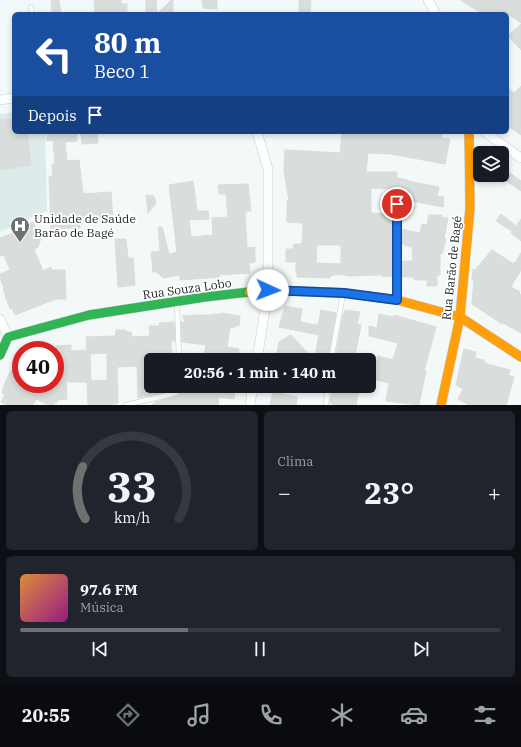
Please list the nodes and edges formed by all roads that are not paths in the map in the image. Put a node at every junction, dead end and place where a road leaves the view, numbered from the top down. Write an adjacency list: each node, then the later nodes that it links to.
1 (428, 0): 4 (street)
2 (31, 7): 3 (lane)
3 (32, 12)
4 (435, 12)
5 (12, 98): 6 (street)
6 (0, 100)
7 (257, 134): 12 (street)
8 (469, 134): 16 (street, Rua Barão de Bagé)
9 (488, 134): 10 (street)
10 (521, 158)
11 (384, 203): 14 (lane)
12 (268, 290): 13 (street, Rua Souza Lobo); 15 (street, Rua Souza Lobo); 20 (street)
13 (344, 293): 14 (street, Rua Souza Lobo); 21 (lane)
14 (397, 300): 16 (street, Rua Souza Lobo)
15 (177, 302): 18 (street, Rua Souza Lobo); 19 (lane)
16 (460, 317): 23 (street, Rua Souza Lobo); 30 (street, Rua Barão de Bagé)
17 (0, 319): 18 (street)
18 (8, 337): 22 (street)
19 (179, 353)
20 (258, 353)
21 (332, 353)
22 (0, 355)
23 (521, 357)
24 (176, 393): 27 (lane)
25 (252, 393): 28 (street)
26 (327, 393): 29 (lane)
27 (126, 405)
28 (250, 405)
29 (326, 405)
30 (441, 405)

